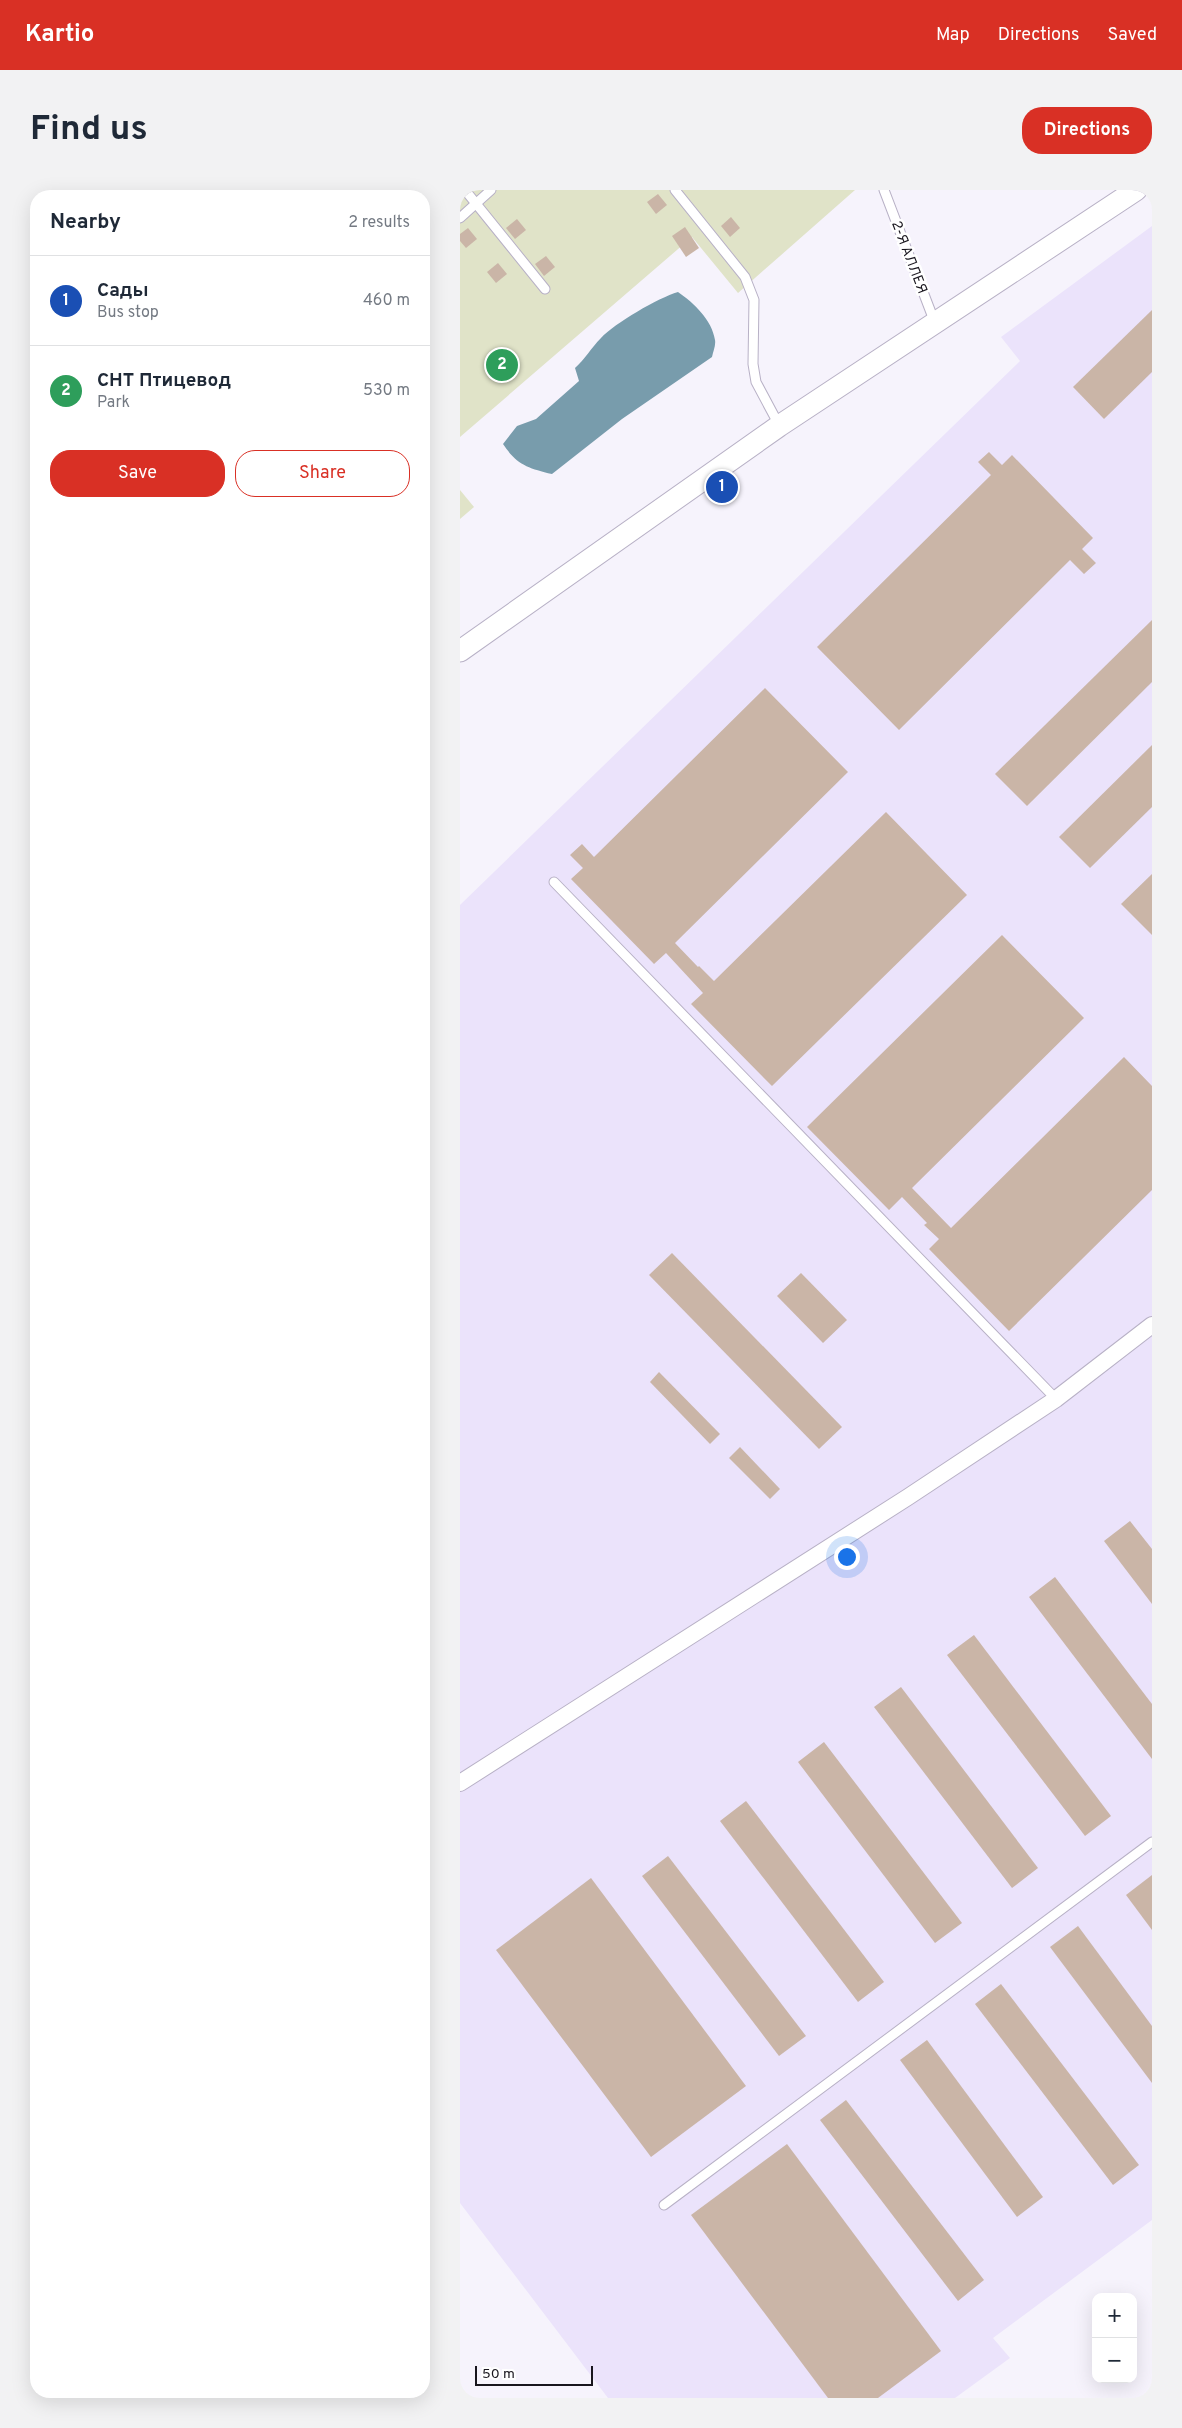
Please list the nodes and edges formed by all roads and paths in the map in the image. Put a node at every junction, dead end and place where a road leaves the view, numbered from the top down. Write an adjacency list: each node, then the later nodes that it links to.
1 (465, 190): 6 (lane)
2 (491, 190): 6 (lane)
3 (675, 190): 10 (lane)
4 (884, 190): 9 (lane, 2-Я АЛЛЕЯ)
5 (1136, 190): 9 (street)
6 (476, 203): 7 (lane); 8 (lane)
7 (460, 218)
8 (545, 289)
9 (935, 324): 10 (street)
10 (779, 426): 11 (street)
11 (460, 651)
12 (554, 882): 14 (lane)
13 (1152, 1325): 14 (street)
14 (1056, 1399): 15 (street)
15 (460, 1783)
16 (1152, 1842): 17 (lane)
17 (664, 2205)

